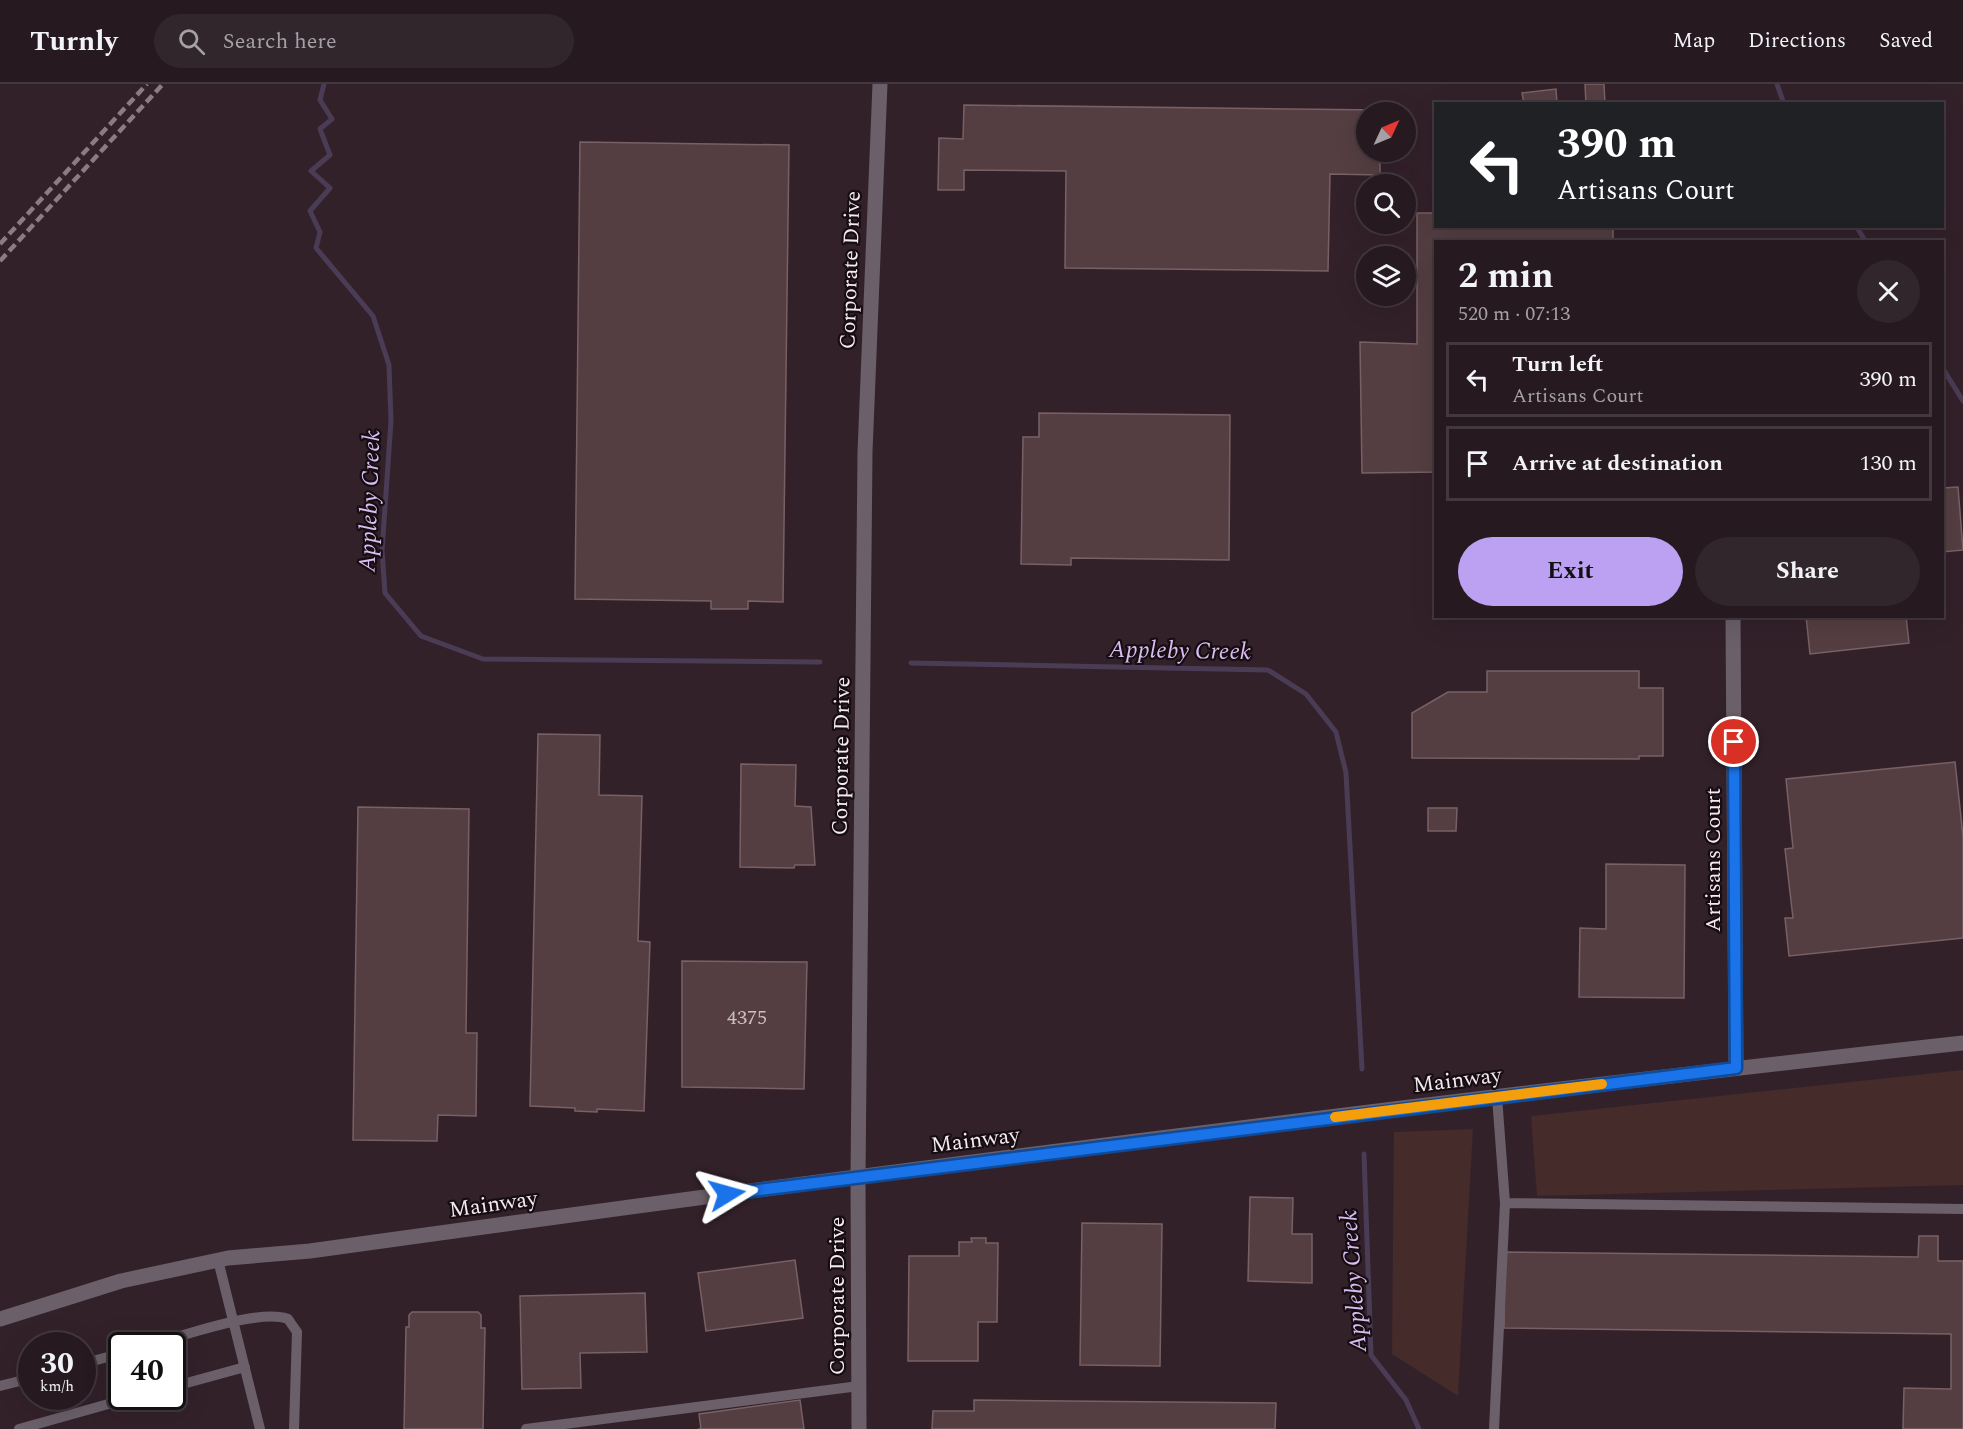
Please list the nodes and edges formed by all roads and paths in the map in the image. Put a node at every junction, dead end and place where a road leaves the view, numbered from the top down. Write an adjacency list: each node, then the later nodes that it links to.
1 (880, 84): 6 (street, Corporate Drive)
2 (1733, 618): 4 (street, Artisans Court)
3 (1963, 1042): 4 (street, Mainway)
4 (1736, 1068): 5 (street, Mainway)
5 (1497, 1097): 6 (street, Mainway); 7 (lane)
6 (858, 1177): 9 (street, Mainway); 17 (street, Corporate Drive)
7 (1505, 1203): 8 (lane); 24 (lane)
8 (1963, 1209)
9 (218, 1260): 10 (street, Mainway); 11 (lane)
10 (0, 1320)
11 (233, 1322): 12 (lane); 13 (lane); 21 (lane)
12 (186, 1335)
13 (245, 1367): 15 (lane); 20 (lane)
14 (18, 1382): 16 (lane)
15 (186, 1383)
16 (0, 1386)
17 (859, 1386): 22 (lane); 23 (street, Corporate Drive)
18 (108, 1404): 19 (lane)
19 (19, 1429)
20 (260, 1429)
21 (294, 1429)
22 (526, 1429)
23 (859, 1429)
24 (1494, 1429)

